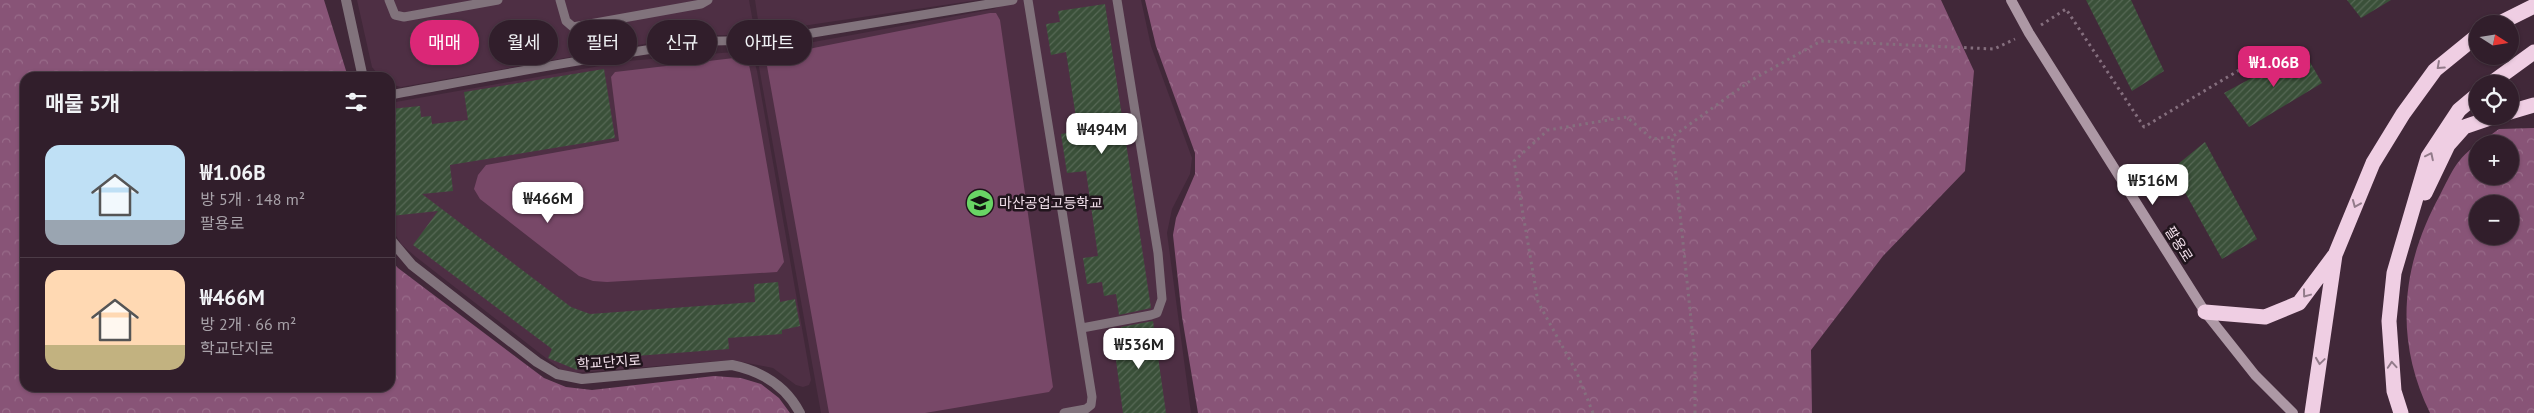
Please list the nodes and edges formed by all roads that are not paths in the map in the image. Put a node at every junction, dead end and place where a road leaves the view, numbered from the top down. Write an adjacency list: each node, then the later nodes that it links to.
1 (346, 0): 14 (street)
2 (390, 0): 3 (lane)
3 (498, 0)
4 (560, 0): 5 (lane)
5 (708, 0)
6 (1013, 0): 16 (lane)
7 (1028, 0): 25 (lane)
8 (1117, 0): 25 (lane)
9 (2011, 0): 24 (main road, 팔용로)
10 (2534, 6): 11 (highway)
11 (2516, 15)
12 (2469, 42): 23 (highway, one-way to 23)
13 (2534, 52): 15 (highway)
14 (362, 72)
15 (2502, 75)
16 (395, 94)
17 (2469, 102): 21 (highway, one-way to 17)
18 (2534, 104): 19 (highway)
19 (2519, 109)
20 (2470, 125): 21 (highway)
21 (2408, 228): 30 (highway, one-way to 21)
22 (395, 245): 26 (street, 학교단지로)
23 (2335, 255): 24 (highway, one-way to 24); 29 (highway, one-way to 29)
24 (2205, 312): 28 (main road, 팔용로)
25 (1082, 328): 27 (lane)
26 (800, 413)
27 (1064, 413)
28 (2292, 413)
29 (2312, 413)
30 (2401, 413)

